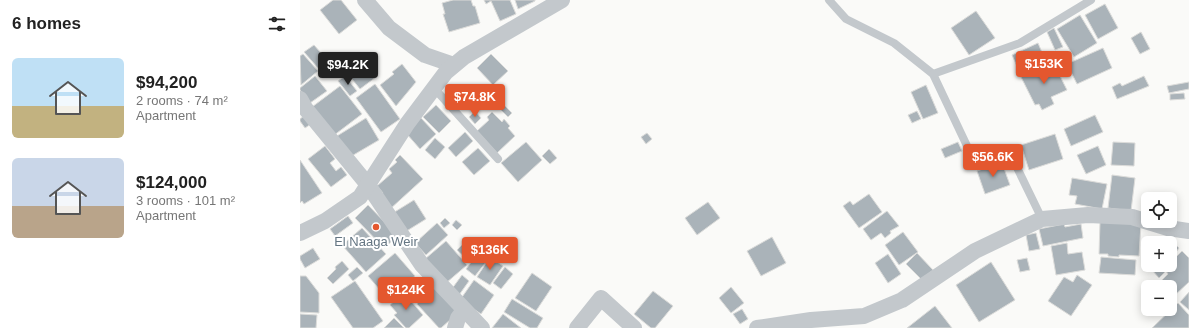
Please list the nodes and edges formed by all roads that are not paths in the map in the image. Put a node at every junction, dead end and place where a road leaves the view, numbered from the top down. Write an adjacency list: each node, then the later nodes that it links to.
1 (365, 0): 5 (street)
2 (562, 0): 5 (street)
3 (829, 0): 6 (lane)
4 (1091, 0): 6 (lane)
5 (454, 65): 7 (street)
6 (933, 74): 11 (lane)
7 (434, 88): 9 (lane); 10 (street)
8 (300, 99): 10 (street)
9 (498, 159)
10 (368, 185): 13 (street); 14 (street)
11 (1042, 219): 12 (street); 15 (street)
12 (1189, 231)
13 (300, 233)
14 (464, 310): 16 (street); 17 (street)
15 (866, 322): 20 (street)
16 (454, 328)
17 (482, 328)
18 (577, 328): 19 (street)
19 (634, 328)
20 (757, 328)

